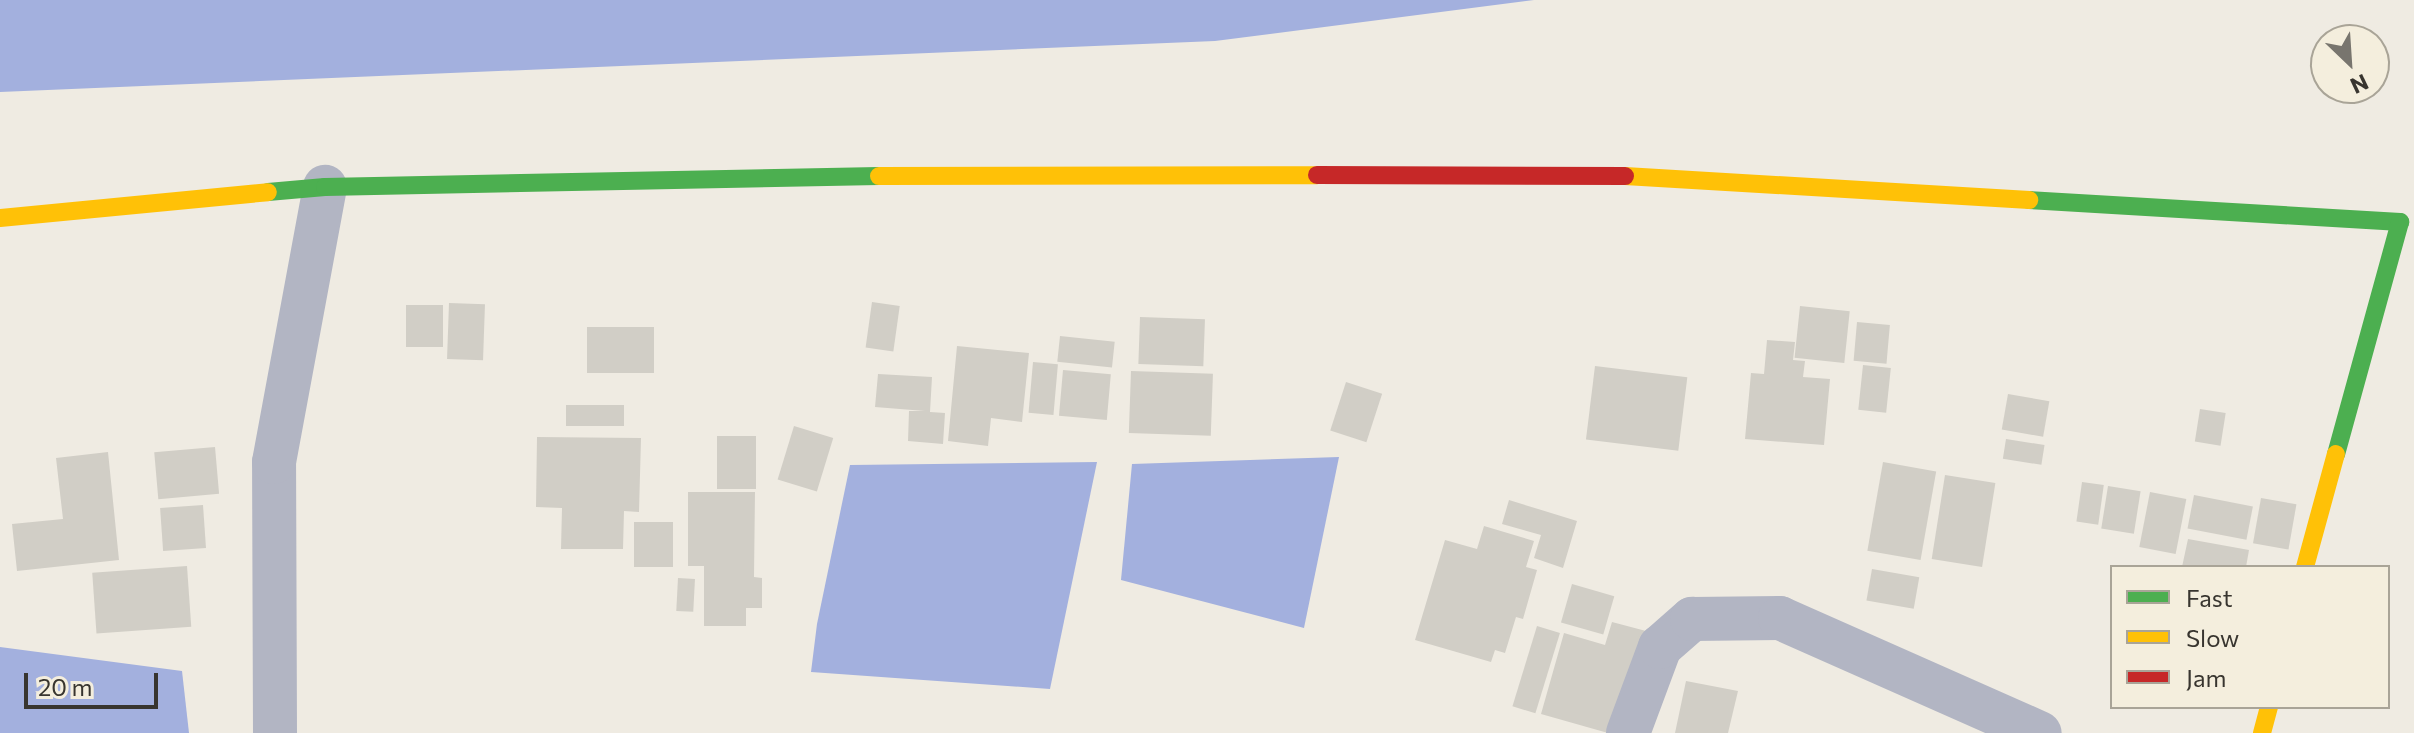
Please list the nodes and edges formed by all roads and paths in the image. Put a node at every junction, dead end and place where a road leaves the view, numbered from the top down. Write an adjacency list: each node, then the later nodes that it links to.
1 (325, 187): 2 (street); 3 (street); 6 (street)
2 (0, 218)
3 (2407, 222): 4 (street)
4 (2306, 565)
5 (2268, 709): 9 (street)
6 (275, 733)
7 (1628, 733): 8 (street)
8 (2040, 733)
9 (2262, 733)

